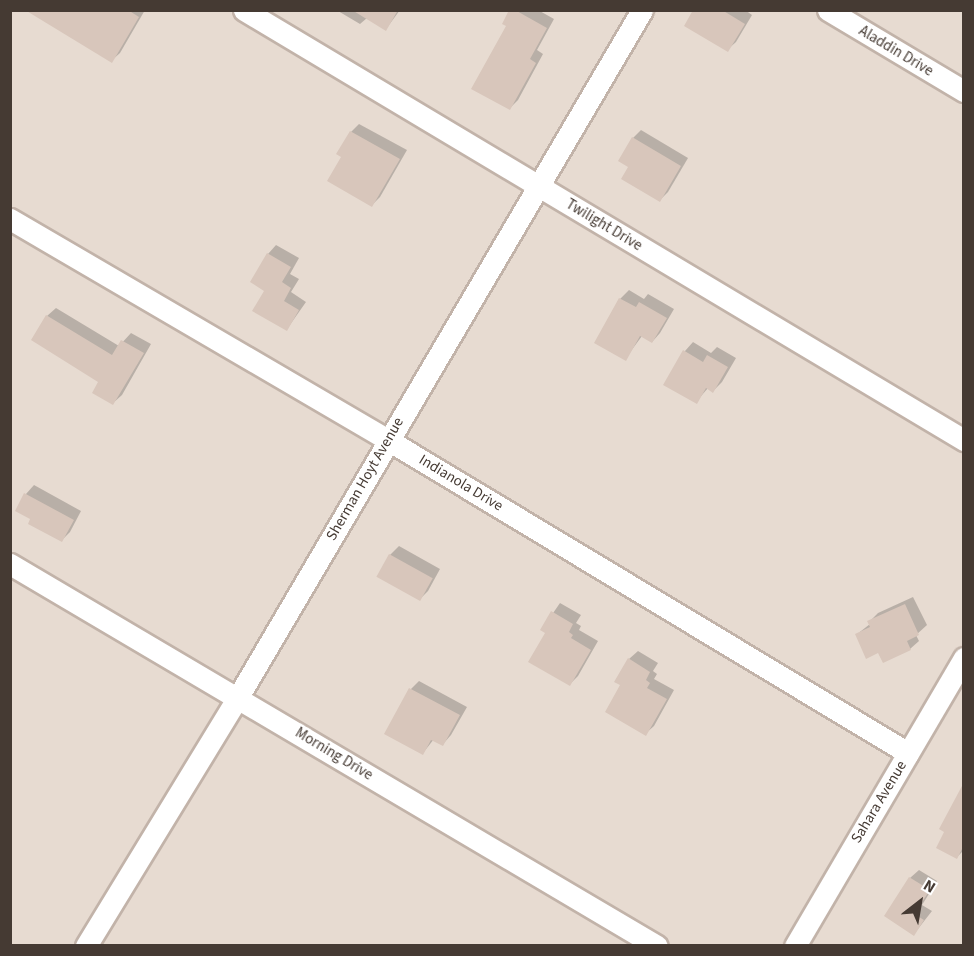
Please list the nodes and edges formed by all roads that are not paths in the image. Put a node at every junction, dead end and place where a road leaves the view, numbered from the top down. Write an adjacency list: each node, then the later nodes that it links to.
1 (244, 10): 5 (street, Twilight Drive)
2 (642, 10): 5 (street, Sherman Hoyt Avenue)
3 (828, 10): 4 (street, Aladdin Drive)
4 (963, 91)
5 (538, 185): 7 (street, Sherman Hoyt Avenue); 8 (street, Twilight Drive)
6 (10, 219): 7 (street, Indianola Drive)
7 (388, 440): 11 (street, Sherman Hoyt Avenue); 12 (street, Indianola Drive)
8 (963, 440)
9 (10, 564): 11 (street, Morning Drive)
10 (963, 658): 12 (street, Sahara Avenue)
11 (238, 697): 13 (street, Sherman Hoyt Avenue); 14 (street, Morning Drive)
12 (908, 753): 15 (street, Sahara Avenue)
13 (86, 945)
14 (657, 945)
15 (795, 945)

